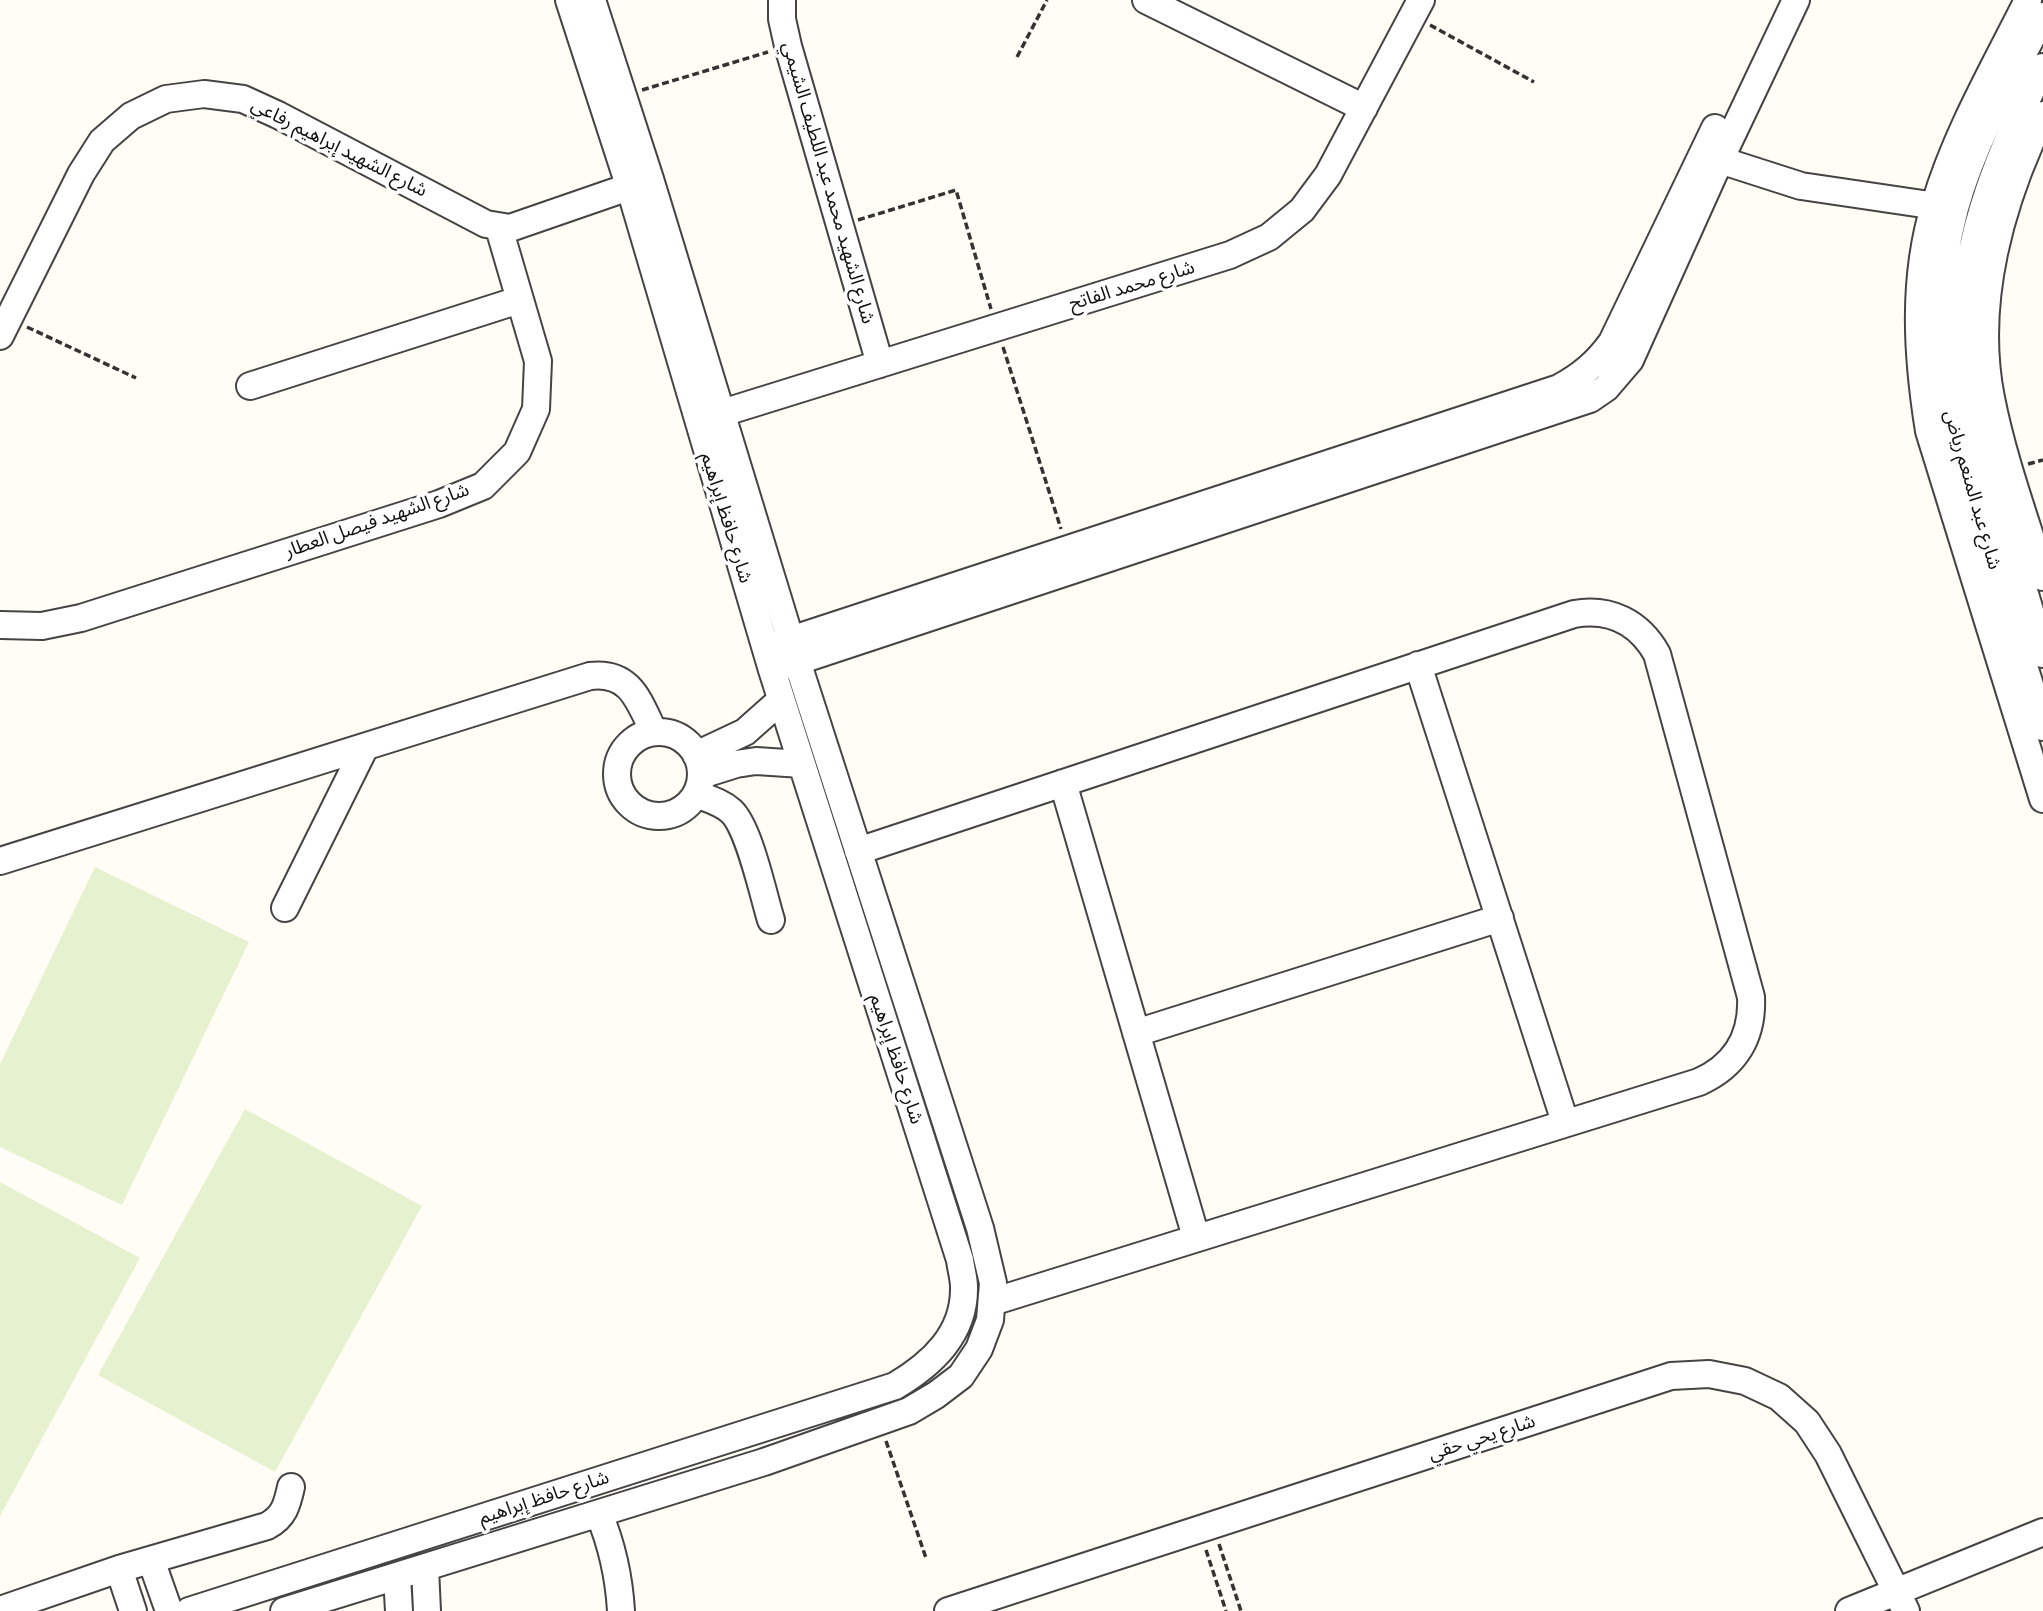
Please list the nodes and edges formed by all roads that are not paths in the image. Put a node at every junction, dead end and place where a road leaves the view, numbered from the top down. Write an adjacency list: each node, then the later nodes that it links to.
1 (569, 0): 15 (street, شارع حافظ إبراهيم)
2 (592, 0): 15 (street, شارع حافظ إبراهيم)
3 (782, 0): 21 (street, شارع الشهيد محمد عبد اللطيف الشيمي)
4 (1146, 0): 12 (street)
5 (1776, 0): 17 (street)
6 (1796, 0): 14 (street)
7 (2030, 0): 8 (street); 16 (street)
8 (2043, 6)
9 (1417, 8): 12 (street, شارع محمد الفاتح)
10 (2043, 16): 16 (street, شارع عبد المنعم رياض)
11 (2043, 67): 28 (street, شارع عبد المنعم رياض)
12 (1364, 108): 21 (street, شارع محمد الفاتح)
13 (2043, 115): 26 (street)
14 (1720, 159): 16 (street); 17 (street)
15 (639, 182): 18 (street); 24 (street, شارع حافظ إبراهيم)
16 (1945, 207): 25 (street, شارع عبد المنعم رياض)
17 (1685, 216): 23 (street)
18 (499, 228): 19 (street, شارع الشهيد فيصل العطار); 20 (street, شارع الشهيد إبراهيم رفاعي)
19 (519, 300): 22 (street); 27 (street, شارع الشهيد فيصل العطار)
20 (4, 327)
21 (880, 364): 24 (street, شارع محمد الفاتح)
22 (250, 386)
23 (1545, 404): 29 (street); 29 (street)
24 (709, 417): 29 (street, شارع حافظ إبراهيم)
25 (1955, 481): 32 (street, شارع عبد المنعم رياض); 38 (street)
26 (2043, 577)
27 (0, 625)
28 (2043, 654)
29 (781, 655): 31 (street, شارع حافظ إبراهيم); 39 (street, شارع حافظ إبراهيم)
30 (1418, 665): 37 (street); 42 (street); 47 (street)
31 (782, 700): 35 (street, شارع حافظ إبراهيم); 36 (street)
32 (2043, 727)
33 (654, 732): 34 (street); 36 (street); 36 (street)
34 (365, 747): 40 (street); 41 (street)
35 (802, 764): 36 (street); 46 (street, شارع حافظ إبراهيم)
36 (698, 775): 43 (street)
37 (1063, 783): 39 (street); 44 (street)
38 (2041, 784)
39 (858, 851): 45 (street, شارع حافظ إبراهيم)
40 (0, 861)
41 (285, 908)
42 (1500, 918): 44 (street); 47 (street)
43 (771, 920)
44 (1136, 1033): 48 (street)
45 (930, 1074): 46 (street); 49 (street, شارع حافظ إبراهيم)
46 (903, 1082): 50 (street, شارع حافظ إبراهيم)
47 (1565, 1122): 48 (street)
48 (1196, 1237): 49 (street)
49 (992, 1302): 51 (street, شارع حافظ إبراهيم)
50 (752, 1433): 51 (street); 61 (street, شارع حافظ إبراهيم)
51 (764, 1462): 53 (street, شارع حافظ إبراهيم)
52 (291, 1487): 55 (street)
53 (599, 1514): 56 (street, شارع حافظ إبراهيم); 67 (street)
54 (2043, 1532): 59 (street)
55 (151, 1560): 57 (street); 63 (street)
56 (425, 1568): 58 (street, شارع حافظ إبراهيم); 66 (street)
57 (119, 1570): 60 (street); 62 (street)
58 (397, 1576): 64 (street, شارع حافظ إبراهيم); 65 (street)
59 (1901, 1601): 68 (street, شارع يحي حقي); 69 (street)
60 (0, 1610)
61 (196, 1610)
62 (133, 1611)
63 (169, 1611)
64 (284, 1611)
65 (398, 1611)
66 (427, 1611)
67 (621, 1611)
68 (948, 1611)
69 (1849, 1611)

